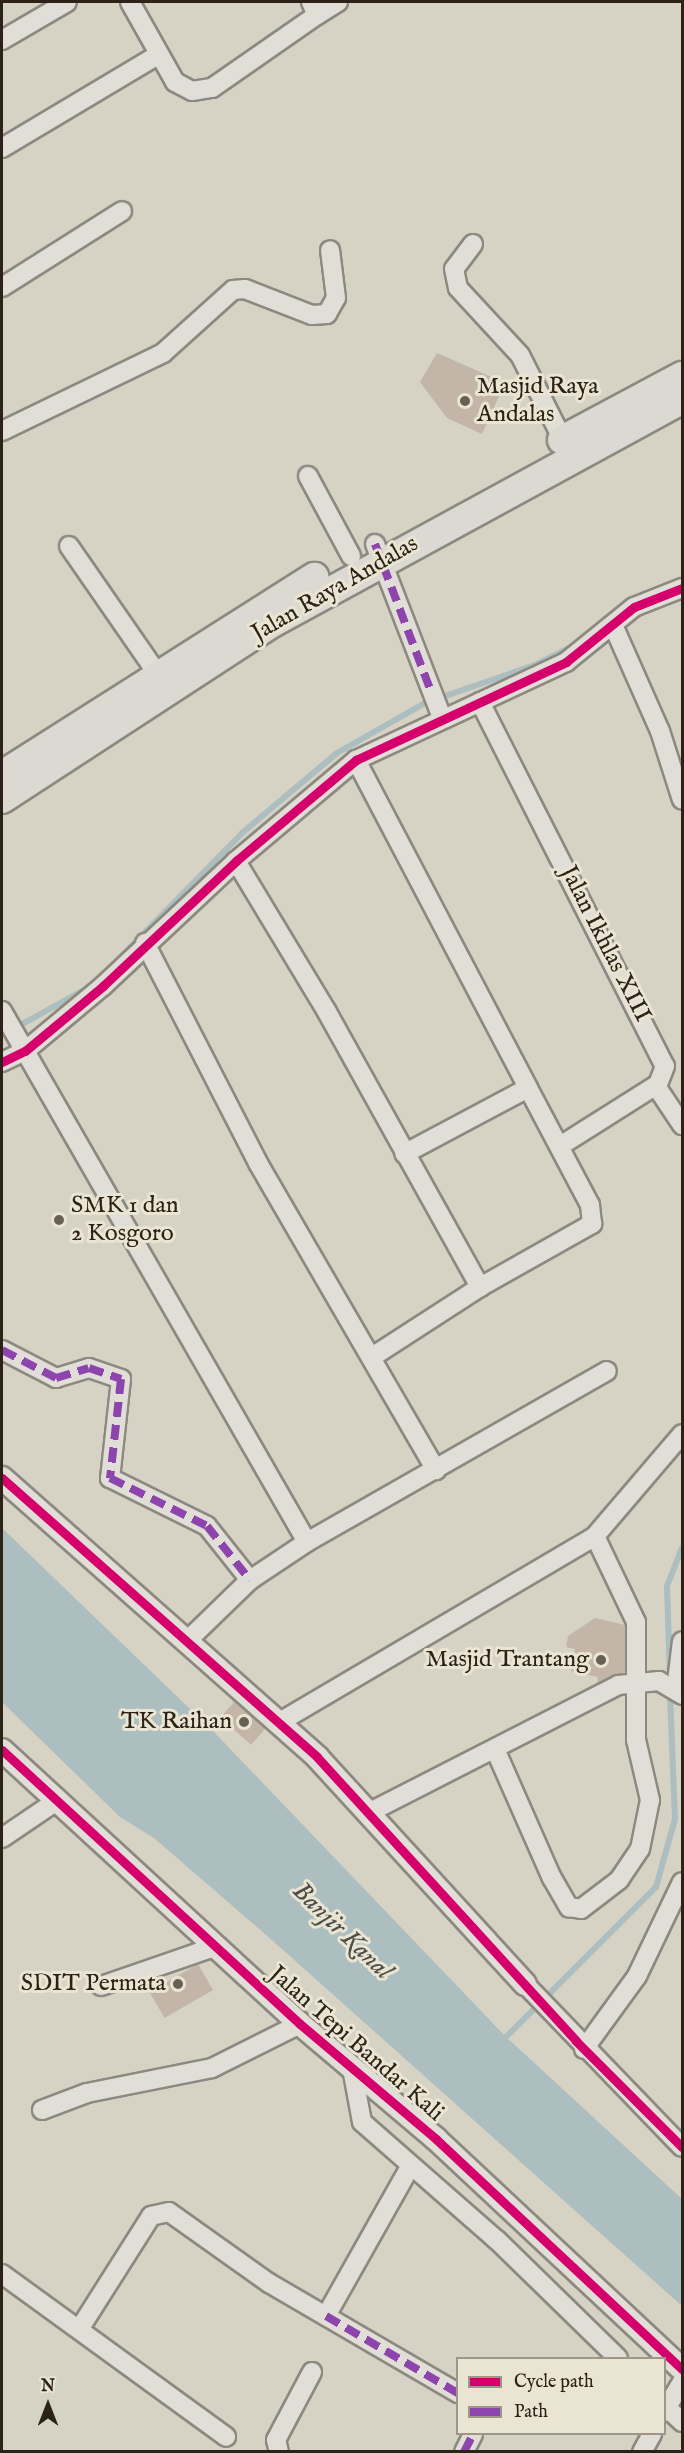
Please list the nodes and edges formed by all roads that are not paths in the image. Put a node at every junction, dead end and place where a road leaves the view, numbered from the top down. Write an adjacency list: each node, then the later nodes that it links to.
1 (67, 2): 5 (street)
2 (130, 2): 6 (street)
3 (338, 2): 4 (street)
4 (314, 8): 6 (street)
5 (2, 40)
6 (158, 55): 7 (street)
7 (2, 148)
8 (122, 212): 11 (street)
9 (473, 244): 15 (street)
10 (330, 250): 14 (street)
11 (2, 287)
12 (682, 376): 15 (main road, Jalan Raya Andalas)
13 (682, 400): 18 (main road, Jalan Raya Andalas)
14 (2, 431)
15 (563, 440): 18 (main road, Jalan Raya Andalas)
16 (308, 476): 18 (street)
17 (69, 546): 21 (street)
18 (369, 554): 21 (main road, Jalan Raya Andalas); 23 (street); 24 (main road, Jalan Raya Andalas)
19 (682, 588): 20 (street)
20 (613, 625): 22 (street); 28 (street)
21 (156, 673): 24 (main road, Jalan Raya Andalas)
22 (480, 702): 23 (street); 34 (street, Jalan Ikhlas XIII)
23 (438, 707): 25 (street)
24 (57, 751): 26 (main road, Jalan Raya Andalas); 27 (main road, Jalan Raya Andalas)
25 (356, 760): 29 (street); 35 (street)
26 (2, 775)
27 (2, 799)
28 (682, 800)
29 (236, 861): 30 (street); 38 (street)
30 (145, 943): 32 (street); 41 (street)
31 (2, 1011): 32 (street)
32 (22, 1048): 33 (street); 47 (street)
33 (2, 1062)
34 (656, 1086): 36 (street); 37 (street)
35 (528, 1088): 37 (street); 38 (street)
36 (682, 1125)
37 (560, 1146): 39 (street)
38 (404, 1154): 39 (street)
39 (480, 1287): 41 (street)
40 (2, 1350): 48 (street)
41 (372, 1357): 44 (street)
42 (607, 1371): 44 (street)
43 (682, 1434): 46 (street)
44 (436, 1470): 47 (street)
45 (2, 1478): 50 (street)
46 (595, 1536): 51 (street); 53 (street)
47 (306, 1542): 48 (street)
48 (250, 1580): 50 (street)
49 (682, 1641): 52 (street)
50 (186, 1642): 53 (street)
51 (633, 1681): 52 (street); 54 (street); 54 (street)
52 (672, 1689)
53 (278, 1723): 57 (street)
54 (495, 1749): 57 (street)
55 (2, 1750): 56 (street, Jalan Tepi Bandar Kali)
56 (58, 1800): 58 (street); 60 (street, Jalan Tepi Bandar Kali)
57 (370, 1812): 61 (street)
58 (2, 1838)
59 (682, 1882): 64 (street)
60 (217, 1946): 62 (street); 63 (street, Jalan Tepi Bandar Kali)
61 (525, 1984): 64 (street)
62 (101, 1986)
63 (300, 2024): 65 (street, Jalan Tepi Bandar Kali); 66 (street)
64 (580, 2045): 67 (street)
65 (352, 2068): 68 (street); 73 (street, Jalan Tepi Bandar Kali)
66 (42, 2110)
67 (682, 2147)
68 (411, 2165): 70 (street); 72 (street)
69 (2, 2274): 71 (street)
70 (326, 2316): 71 (street); 76 (street)
71 (80, 2328): 81 (street)
72 (617, 2357)
73 (682, 2369)
74 (312, 2372): 82 (street)
75 (682, 2382): 77 (street)
76 (456, 2392)
77 (666, 2408): 78 (street)
78 (682, 2422)
79 (472, 2435): 83 (street)
80 (651, 2435): 84 (street)
81 (226, 2437)
82 (279, 2451)
83 (464, 2451)
84 (642, 2451)

